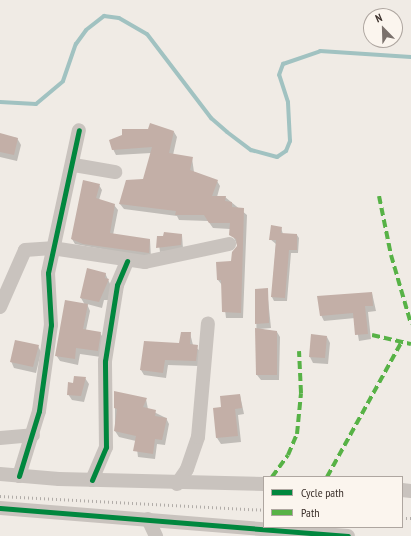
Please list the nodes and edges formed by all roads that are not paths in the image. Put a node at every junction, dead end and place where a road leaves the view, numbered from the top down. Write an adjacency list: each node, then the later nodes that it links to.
1 (79, 130): 2 (street)
2 (74, 165): 3 (street); 5 (street)
3 (115, 172)
4 (229, 244): 6 (street)
5 (52, 248): 6 (street); 7 (street); 9 (street)
6 (127, 261): 13 (street)
7 (0, 307)
8 (208, 323): 14 (street)
9 (33, 435): 10 (street); 12 (street)
10 (0, 438)
11 (0, 474): 12 (street)
12 (19, 476): 13 (street)
13 (92, 480): 14 (street)
14 (177, 484): 15 (street)
15 (263, 484)
16 (0, 508): 17 (street)
17 (148, 519): 18 (street); 19 (street)
18 (156, 536)
19 (348, 536)

